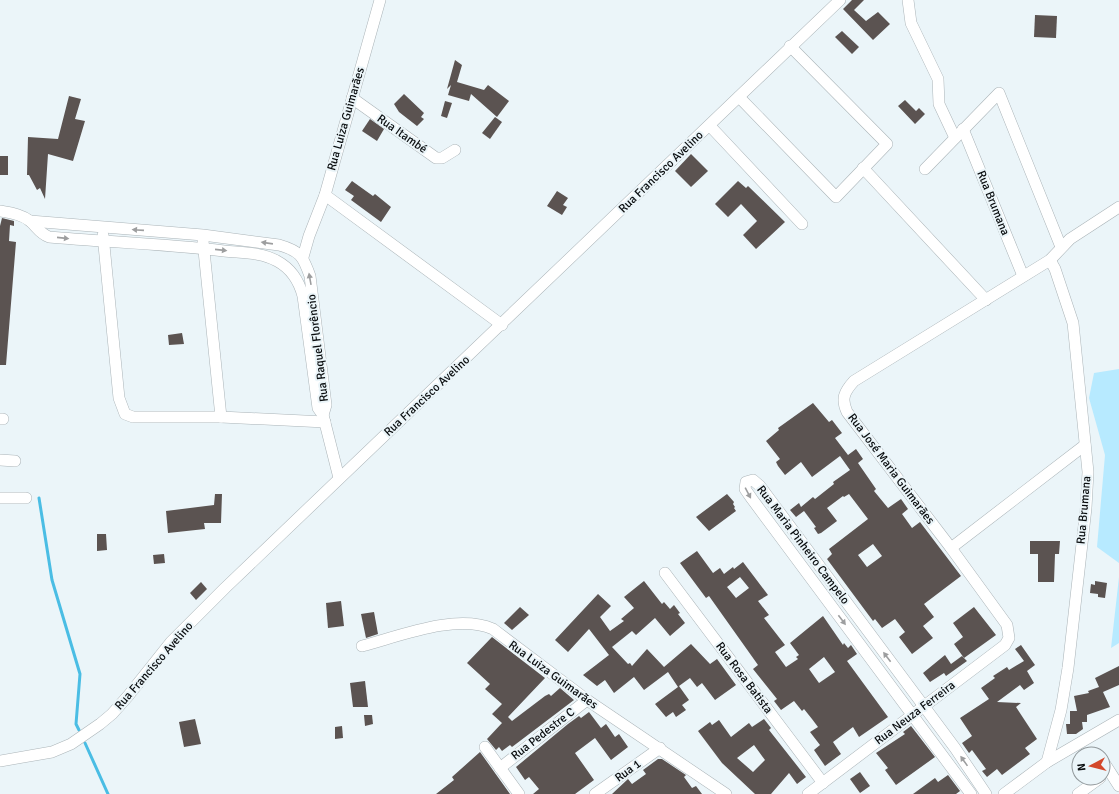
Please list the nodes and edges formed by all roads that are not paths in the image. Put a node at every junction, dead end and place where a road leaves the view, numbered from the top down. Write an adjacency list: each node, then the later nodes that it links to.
1 (380, 0): 6 (street, Rua Luiza Guimarães)
2 (840, 0): 4 (street, Rua Francisco Avelino)
3 (908, 0): 9 (street)
4 (790, 46): 5 (street, Rua Francisco Avelino); 11 (street)
5 (739, 97): 7 (street, Rua Francisco Avelino); 11 (street)
6 (352, 98): 10 (street, Rua Itambé); 13 (street, Rua Luiza Guimarães)
7 (710, 126): 17 (street); 30 (street, Rua Francisco Avelino)
8 (963, 129): 9 (street); 22 (street); 28 (street, Rua Brumana)
9 (955, 138): 12 (street)
10 (455, 150)
11 (864, 168): 29 (street)
12 (925, 169)
13 (325, 195): 20 (street, Rua Luiza Guimarães); 30 (street)
14 (1119, 207): 22 (street, Rua José Maria Guimarães)
15 (0, 211): 16 (street, Rua Raquel Florêncio)
16 (30, 221): 18 (street, Rua Raquel Florêncio); 21 (street, Rua Raquel Florêncio, one-way to 21)
17 (802, 224)
18 (103, 228): 19 (street, Rua Raquel Florêncio, one-way to 18); 21 (street)
19 (203, 235): 23 (street); 24 (street, Rua Raquel Florêncio, one-way to 19)
20 (308, 236): 24 (street); 25 (street, Rua Luiza Guimarães)
21 (104, 242): 23 (street, Rua Raquel Florêncio); 31 (street)
22 (1061, 247): 26 (street, Rua José Maria Guimarães)
23 (203, 248): 27 (street, Rua Raquel Florêncio, one-way to 27); 31 (street)
24 (290, 248): 25 (street, Rua Raquel Florêncio); 27 (street)
25 (303, 257): 32 (street, Rua Raquel Florêncio, one-way to 25)
26 (1050, 260): 28 (street, Rua José Maria Guimarães); 33 (street, Rua Brumana)
27 (276, 261): 32 (street, Rua Raquel Florêncio)
28 (1023, 276): 29 (street, Rua José Maria Guimarães)
29 (986, 300): 39 (street, Rua José Maria Guimarães)
30 (502, 325): 36 (street, Rua Francisco Avelino)
31 (220, 417): 32 (street)
32 (324, 418): 36 (street)
33 (1085, 445): 39 (street); 52 (street, Rua Brumana)
34 (0, 460): 35 (street)
35 (15, 461)
36 (339, 478): 51 (street, Rua Francisco Avelino)
37 (0, 498): 38 (street)
38 (26, 498)
39 (951, 548): 43 (street, Rua José Maria Guimarães)
40 (665, 573): 55 (street, Rua Rosa Batista)
41 (837, 591): 42 (street); 42 (street, Rua Maria Pinheiro Campelo, one-way to 42); 46 (street, Rua Maria Pinheiro Campelo, one-way to 41)
42 (826, 599): 47 (street, Rua Maria Pinheiro Campelo, one-way to 47)
43 (1007, 625): 46 (street, Rua Neuza Ferreira)
44 (362, 646): 45 (street, Rua Luiza Guimarães)
45 (587, 700): 50 (street, Rua Luiza Guimarães); 53 (street, Rua Pedestre C)
46 (924, 706): 47 (street, Rua Neuza Ferreira); 63 (street, Rua Maria Pinheiro Campelo, one-way to 46)
47 (913, 714): 55 (street, Rua Neuza Ferreira); 62 (street, Rua Maria Pinheiro Campelo)
48 (1119, 720): 52 (street)
49 (485, 747): 53 (street)
50 (660, 748): 59 (street, Rua 1); 60 (street, Rua Luiza Guimarães)
51 (0, 760)
52 (1047, 762): 64 (street)
53 (500, 768): 58 (street)
54 (1111, 771): 57 (street)
55 (823, 783): 61 (street, Rua Neuza Ferreira)
56 (1089, 786): 65 (street)
57 (1119, 786)
58 (519, 794)
59 (596, 794)
60 (726, 794)
61 (808, 794)
62 (971, 794)
63 (986, 794)
64 (1004, 794)
65 (1078, 794)

